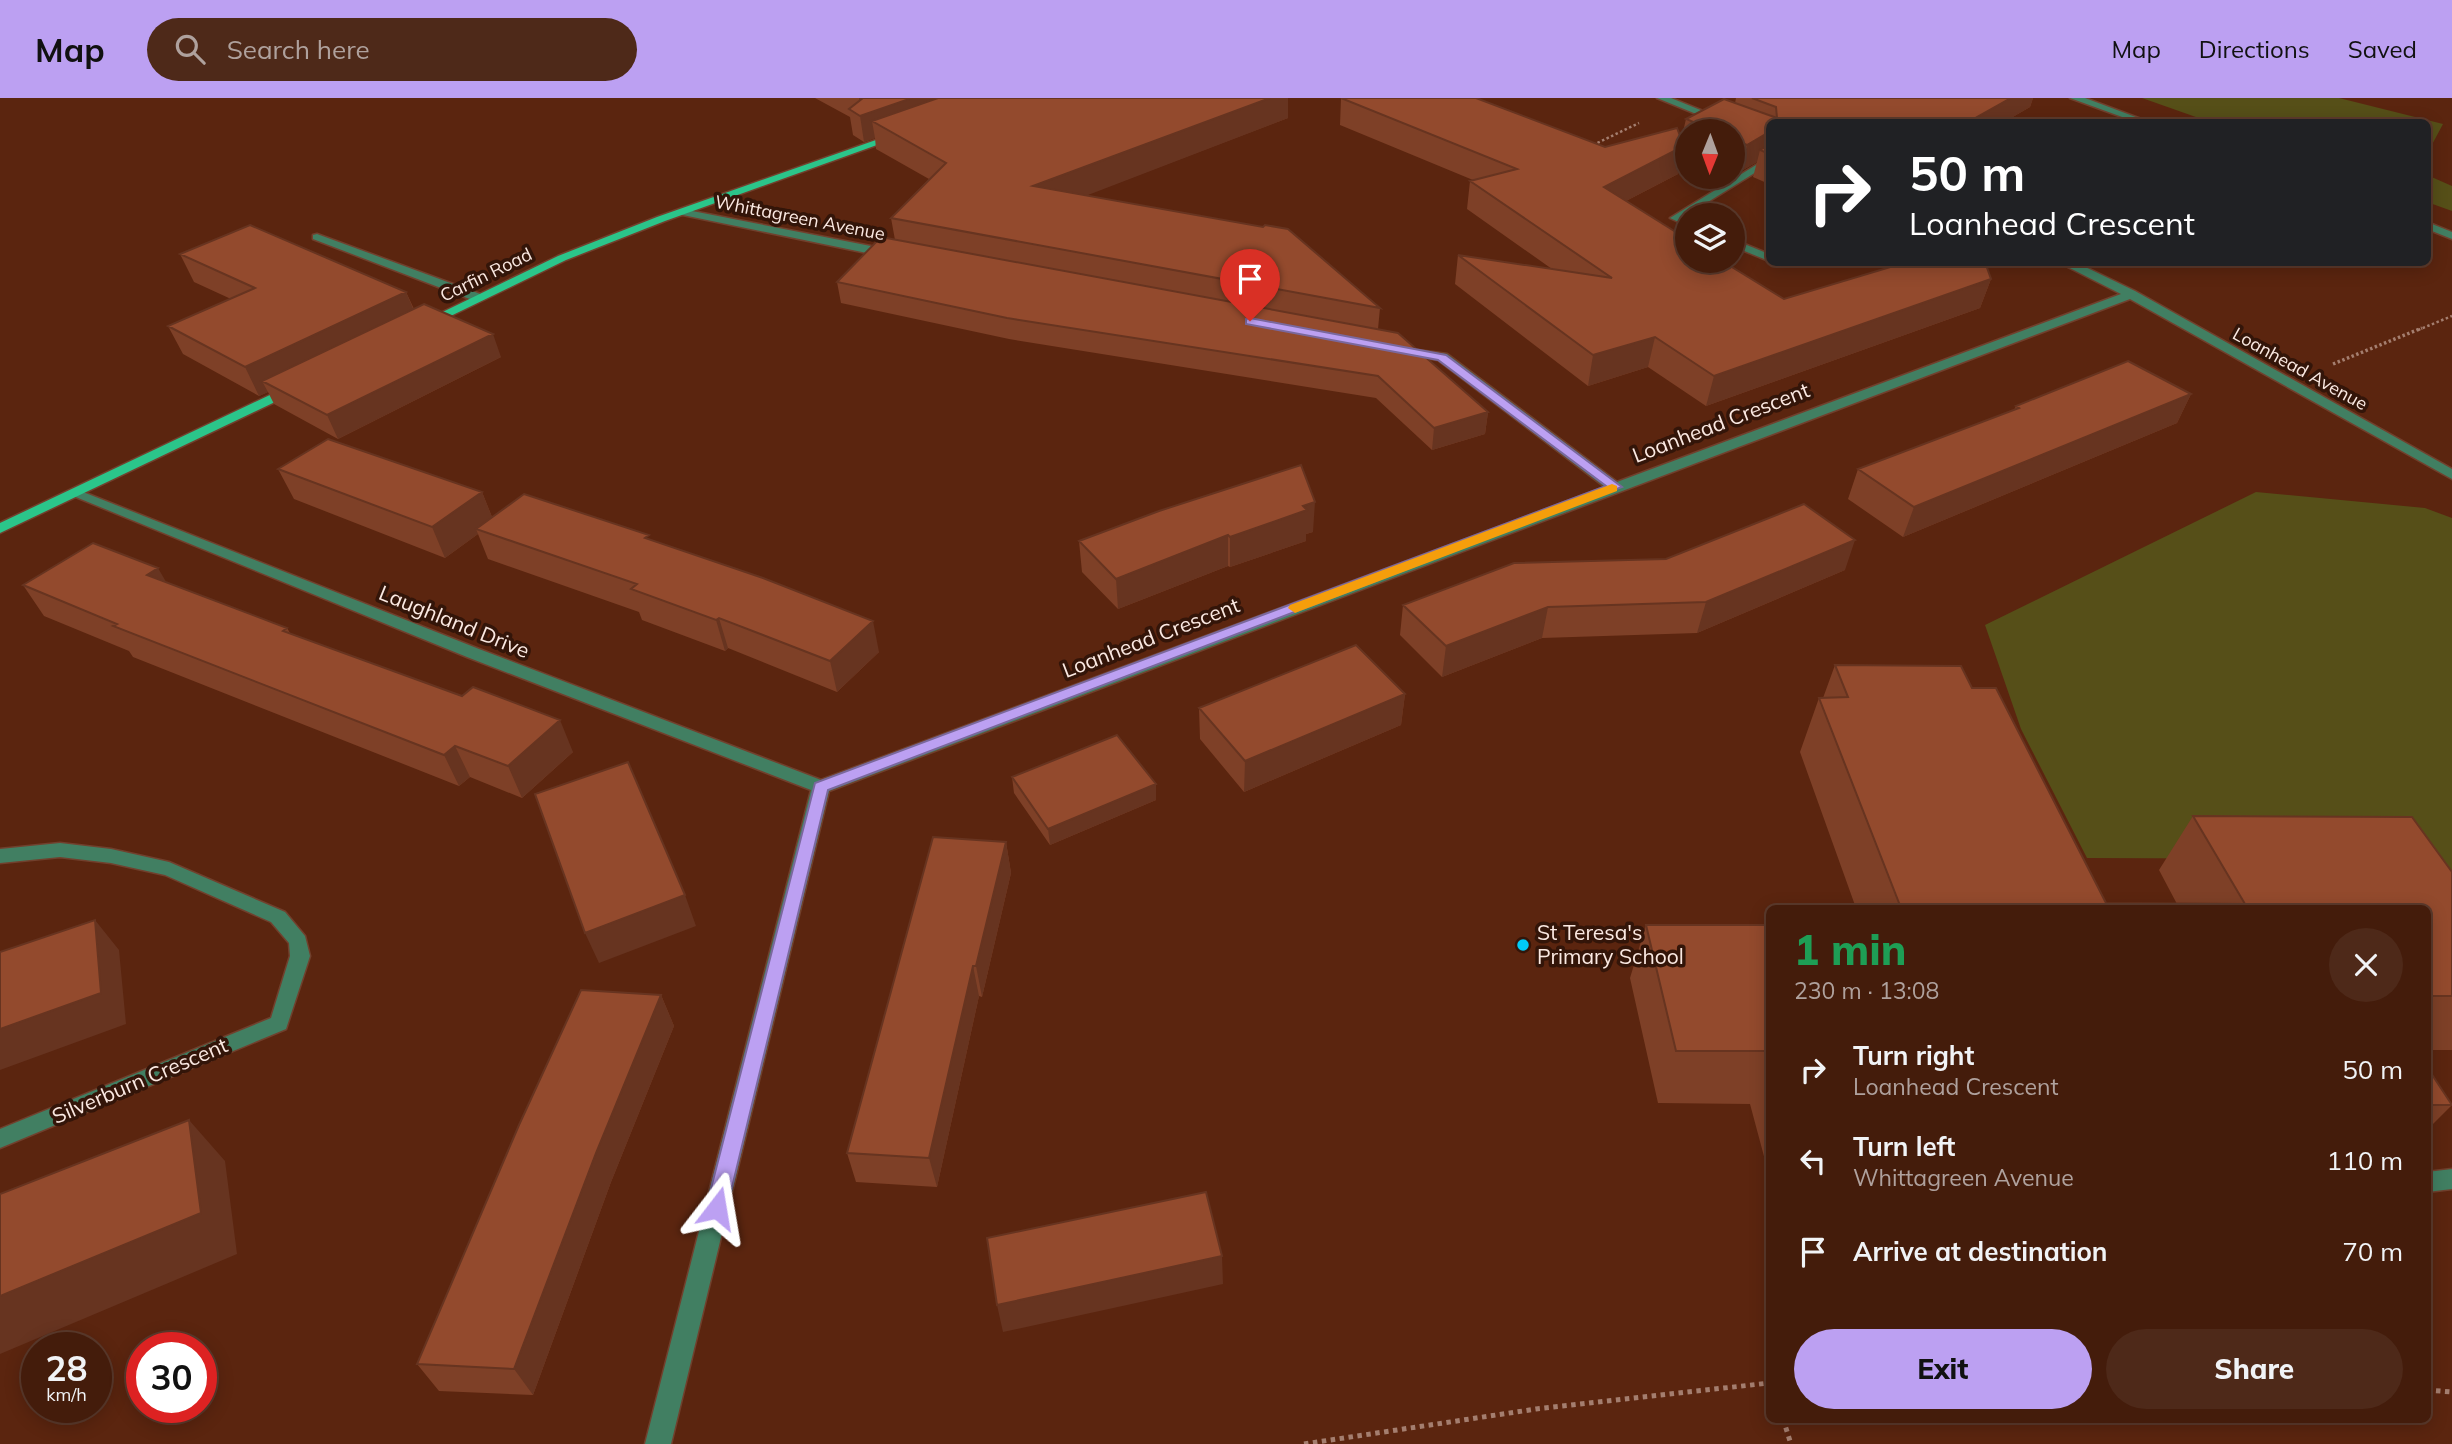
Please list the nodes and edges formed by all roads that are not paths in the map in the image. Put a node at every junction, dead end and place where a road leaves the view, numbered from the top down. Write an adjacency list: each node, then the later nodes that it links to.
1 (1662, 98): 3 (street)
2 (2075, 98): 4 (street)
3 (1718, 119)
4 (2135, 119)
5 (916, 130): 8 (main road, Carfin Road)
6 (1766, 162): 7 (street)
7 (1700, 203)
8 (682, 212): 13 (street, Whittagreen Avenue); 17 (main road, Carfin Road)
9 (2431, 227): 10 (street)
10 (2452, 236)
11 (317, 237): 17 (street)
12 (1745, 248): 14 (street)
13 (907, 257)
14 (1766, 257)
15 (2072, 266): 16 (street, Loanhead Avenue)
16 (2130, 294): 21 (street, Loanhead Avenue); 22 (street, Loanhead Crescent)
17 (479, 298): 18 (main road, Carfin Road)
18 (418, 328)
19 (1387, 347): 22 (street)
20 (307, 381): 23 (main road)
21 (2452, 475)
22 (1615, 487): 25 (street, Loanhead Crescent)
23 (73, 493): 24 (main road); 25 (street, Laughland Drive)
24 (0, 529)
25 (821, 787): 30 (street)
26 (0, 856): 27 (street, Silverburn Crescent)
27 (0, 1139)
28 (2452, 1180): 29 (street)
29 (2431, 1182)
30 (658, 1444)

